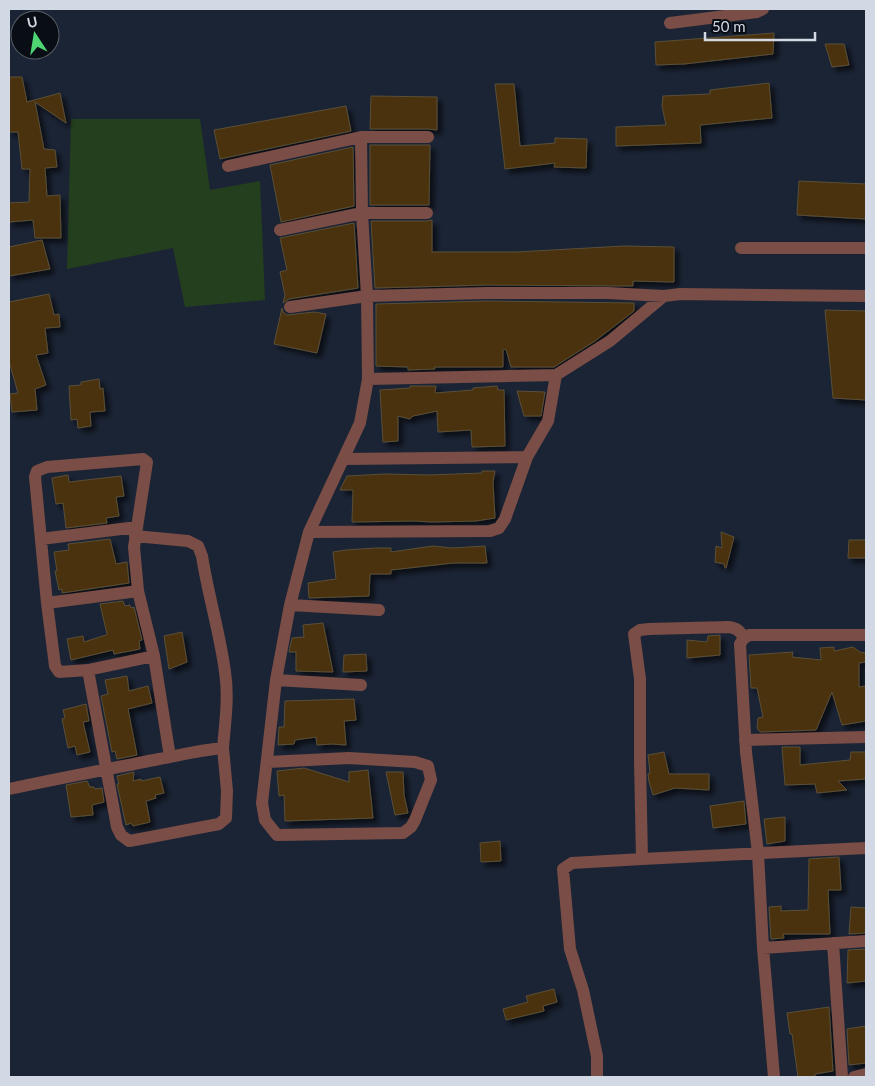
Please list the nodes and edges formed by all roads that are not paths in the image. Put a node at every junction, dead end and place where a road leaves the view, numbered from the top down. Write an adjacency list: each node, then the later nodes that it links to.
1 (763, 9): 2 (street)
2 (670, 22)
3 (361, 137): 4 (street); 5 (street); 6 (street)
4 (428, 137)
5 (228, 166)
6 (362, 213): 7 (street); 8 (street); 11 (street)
7 (427, 213)
8 (280, 230)
9 (741, 248): 10 (street)
10 (866, 248)
11 (367, 296): 12 (street); 14 (street); 16 (street)
12 (664, 296): 13 (street); 15 (street)
13 (866, 296)
14 (290, 307)
15 (556, 375): 16 (street); 17 (street)
16 (368, 379): 18 (street)
17 (527, 457): 18 (street); 20 (street)
18 (343, 459): 20 (street)
19 (136, 532): 21 (street); 21 (street); 22 (street); 34 (street)
20 (309, 532): 24 (street)
21 (41, 539): 23 (street)
22 (138, 590): 23 (street); 28 (street)
23 (47, 602): 29 (street)
24 (290, 605): 25 (street); 30 (street)
25 (379, 610)
26 (866, 635): 27 (street)
27 (744, 638): 33 (street); 41 (street)
28 (154, 656): 29 (street); 35 (street)
29 (88, 670): 37 (street)
30 (276, 680): 31 (street); 36 (street)
31 (361, 686)
32 (866, 737): 33 (street)
33 (745, 740): 40 (street)
34 (223, 748): 35 (street); 37 (street)
35 (170, 757): 37 (street)
36 (268, 762): 36 (street)
37 (106, 770): 38 (street)
38 (9, 789)
39 (866, 848): 40 (street)
40 (758, 853): 41 (street); 44 (street)
41 (642, 859): 46 (street)
42 (866, 941): 43 (street)
43 (833, 943): 44 (street); 48 (street)
44 (763, 948): 47 (street)
45 (866, 1074): 49 (street)
46 (597, 1077)
47 (774, 1077)
48 (842, 1077)
49 (854, 1077)

